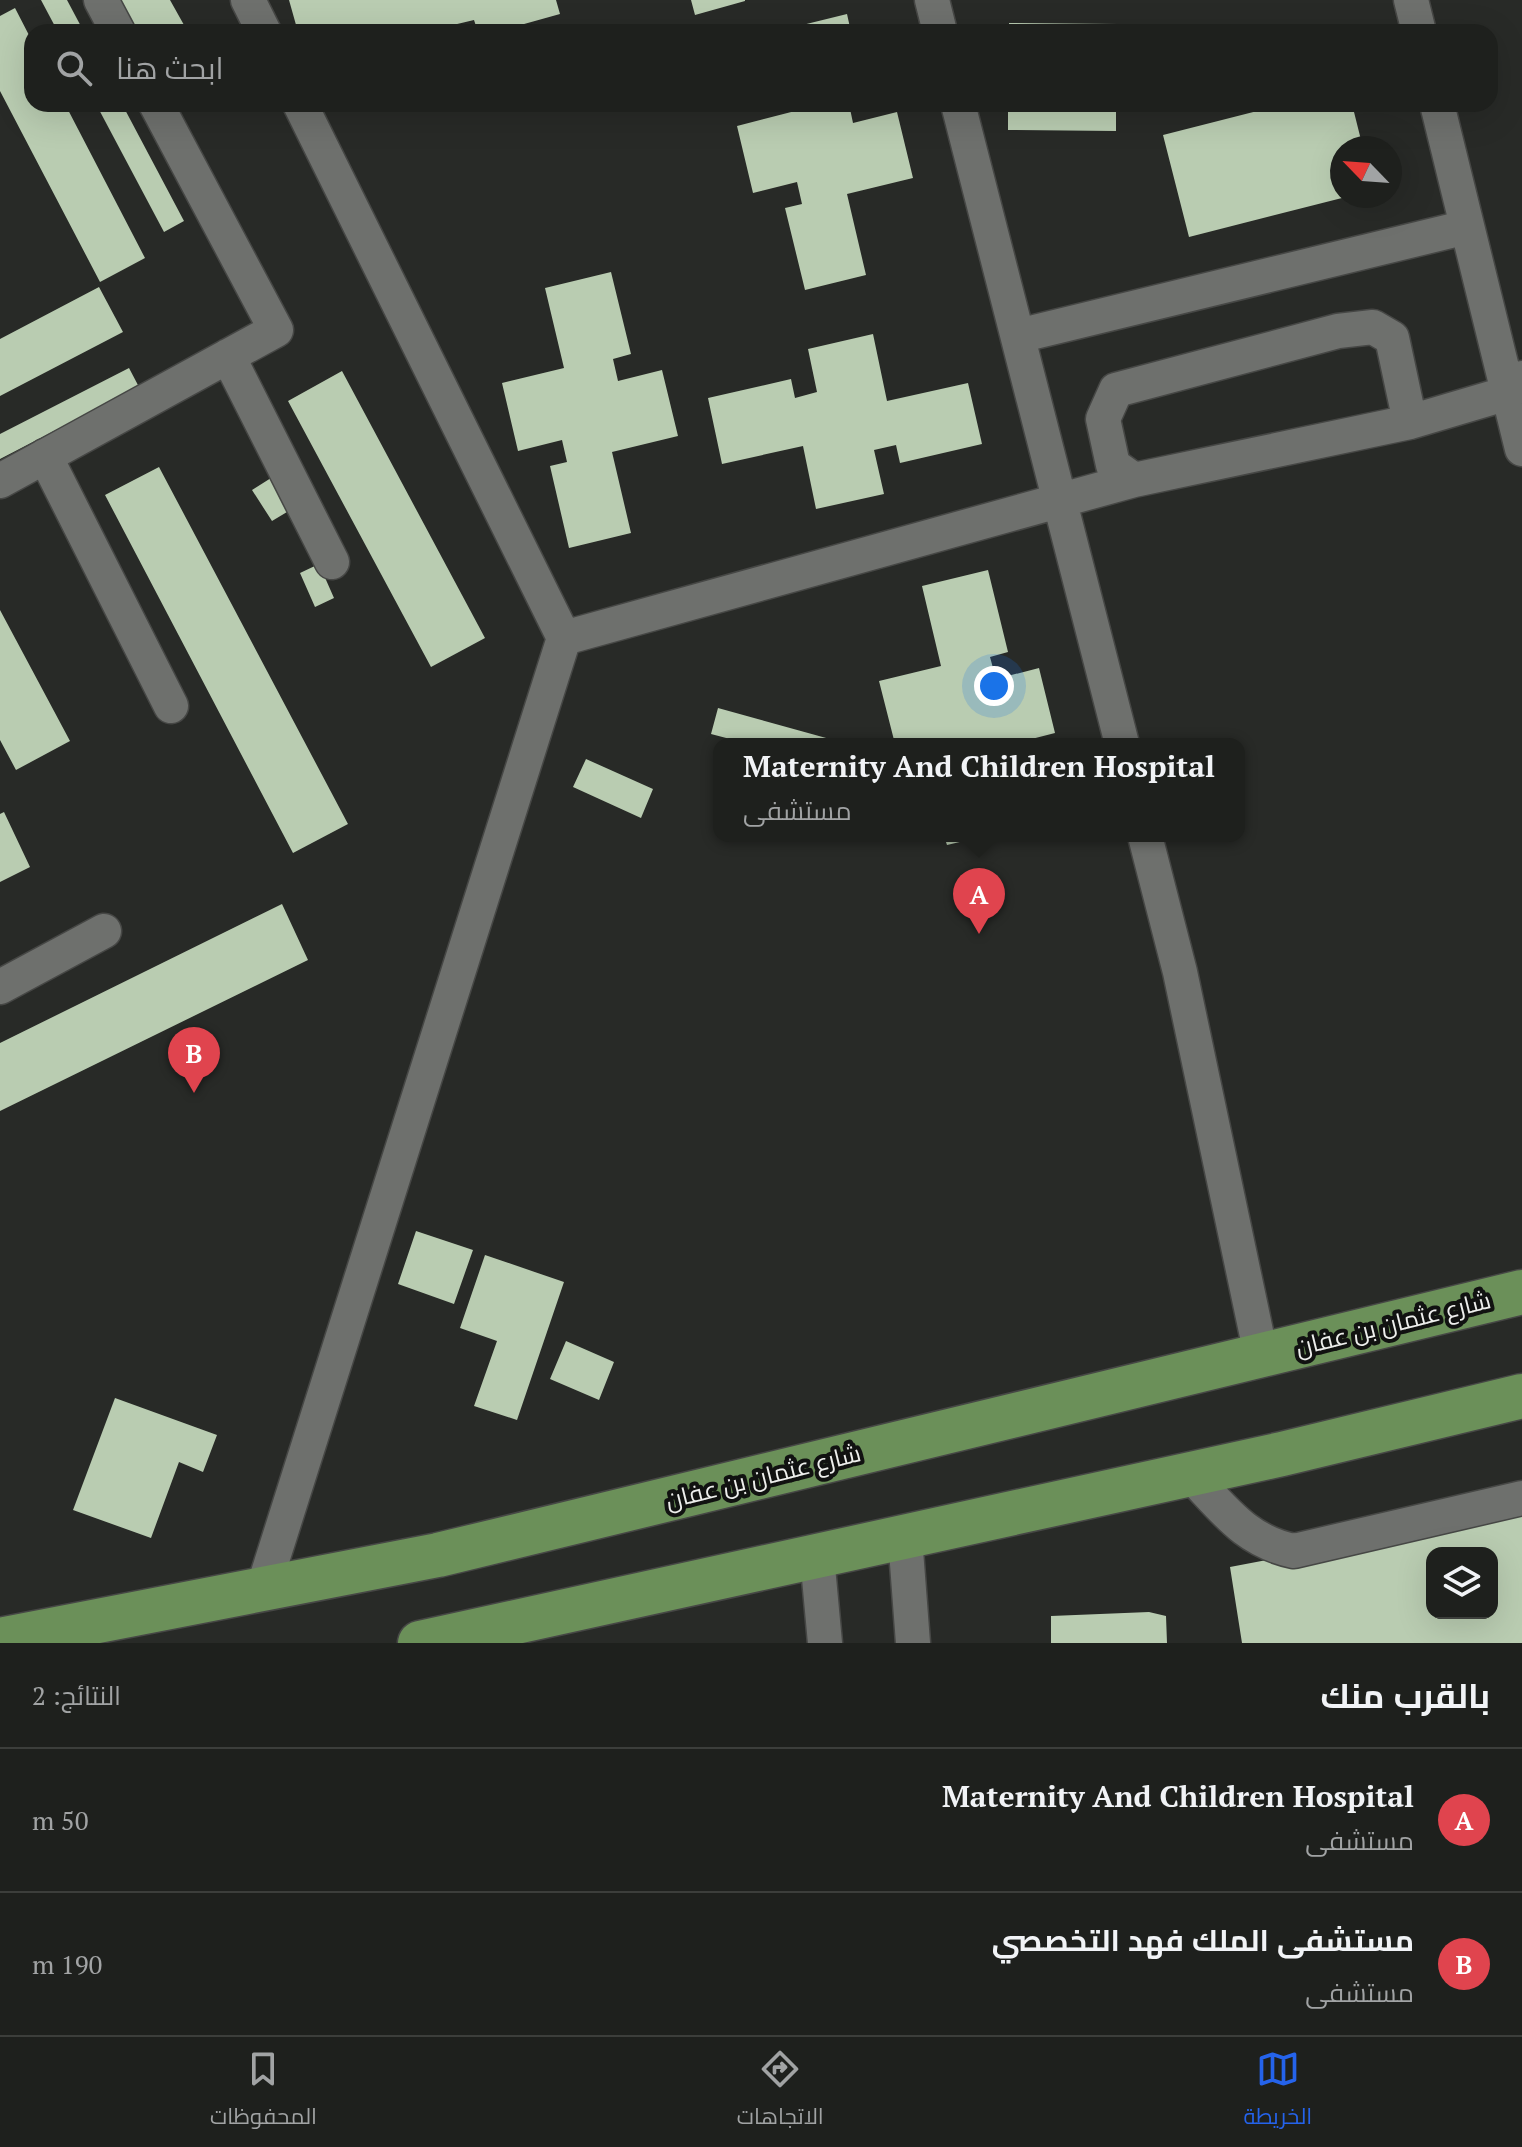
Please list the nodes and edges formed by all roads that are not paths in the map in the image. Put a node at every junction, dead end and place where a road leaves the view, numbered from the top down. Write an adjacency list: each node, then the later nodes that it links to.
1 (101, 0): 5 (street)
2 (248, 0): 6 (street)
3 (932, 0): 7 (street)
4 (1411, 0): 8 (street)
5 (114, 24)
6 (260, 24)
7 (938, 24)
8 (1417, 24)
9 (160, 112): 15 (street)
10 (304, 112): 24 (street)
11 (960, 112): 14 (street)
12 (1439, 112): 13 (street)
13 (1467, 227): 14 (street); 16 (street)
14 (1018, 336): 22 (street)
15 (228, 356): 19 (street); 23 (street)
16 (1515, 386): 17 (street); 18 (street)
17 (1410, 422): 20 (street); 20 (street)
18 (1522, 449)
19 (45, 456): 21 (street); 25 (street)
20 (1134, 480): 22 (street)
21 (0, 481)
22 (1060, 500): 24 (street); 26 (street)
23 (332, 562)
24 (564, 638): 37 (street)
25 (171, 706)
26 (1120, 738)
27 (1147, 842): 31 (street)
28 (104, 931): 29 (street)
29 (0, 987)
30 (1522, 1292): 31 (main road, شارع عثمان بن عفان)
31 (1261, 1355): 37 (main road, شارع عثمان بن عفان)
32 (1522, 1396): 33 (main road)
33 (1190, 1474): 34 (street); 35 (main road)
34 (1522, 1498)
35 (905, 1537): 36 (main road); 41 (street)
36 (817, 1556): 39 (street); 40 (main road)
37 (263, 1589): 38 (main road, شارع عثمان بن عفان)
38 (0, 1640)
39 (827, 1642)
40 (420, 1643)
41 (913, 1643)

